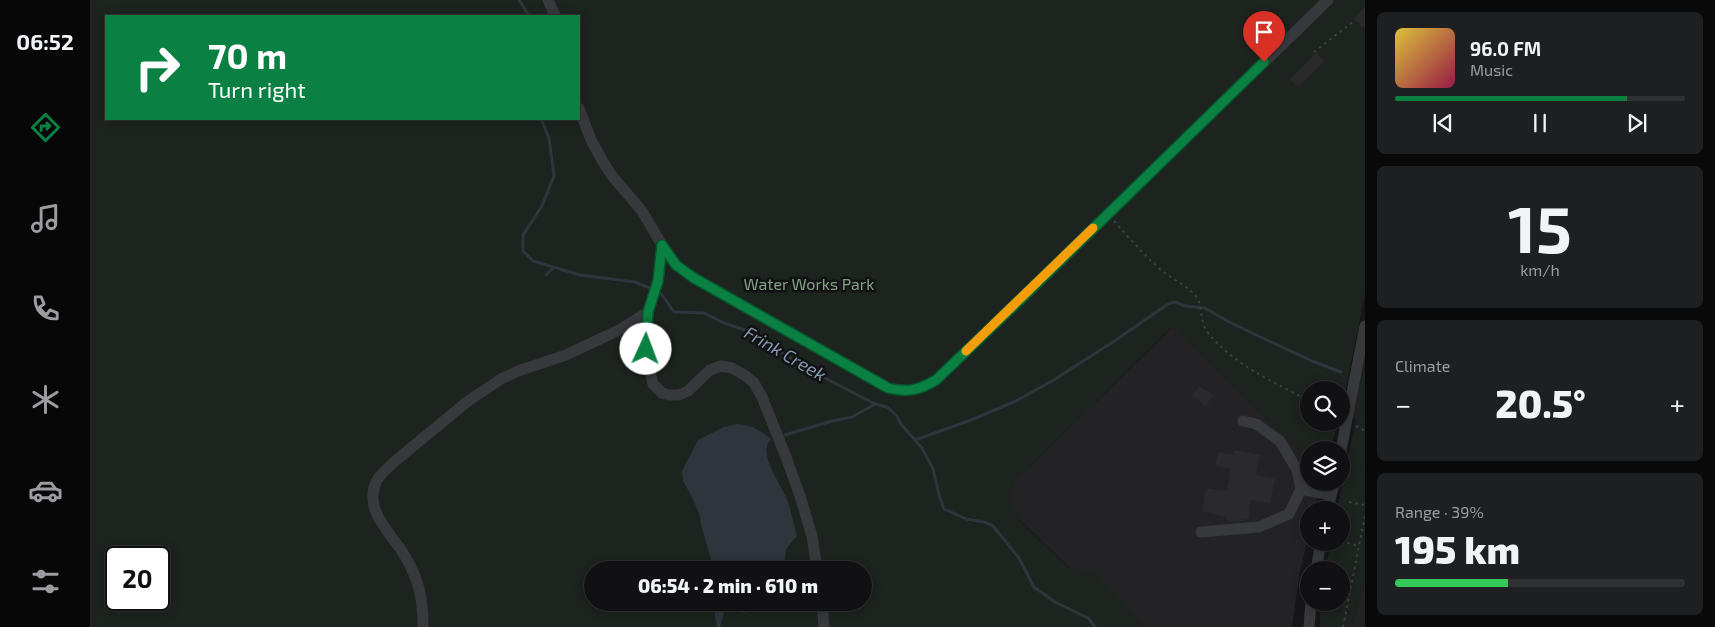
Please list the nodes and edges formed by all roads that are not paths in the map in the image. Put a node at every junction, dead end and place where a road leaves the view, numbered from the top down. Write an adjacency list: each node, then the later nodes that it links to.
1 (548, 0): 3 (street)
2 (1328, 0): 5 (street)
3 (555, 15)
4 (580, 111): 5 (street)
5 (662, 245): 6 (street)
6 (648, 312): 17 (street); 20 (street)
7 (1365, 326): 9 (street)
8 (1243, 421): 10 (street)
9 (1343, 441)
10 (1300, 484)
11 (1300, 491): 16 (street)
12 (1311, 491): 14 (street)
13 (1332, 491): 14 (street)
14 (1331, 495): 15 (street)
15 (1330, 501)
16 (1201, 532)
17 (816, 561)
18 (823, 611): 21 (street)
19 (1310, 611): 22 (street)
20 (423, 627)
21 (824, 627)
22 (1309, 627)

